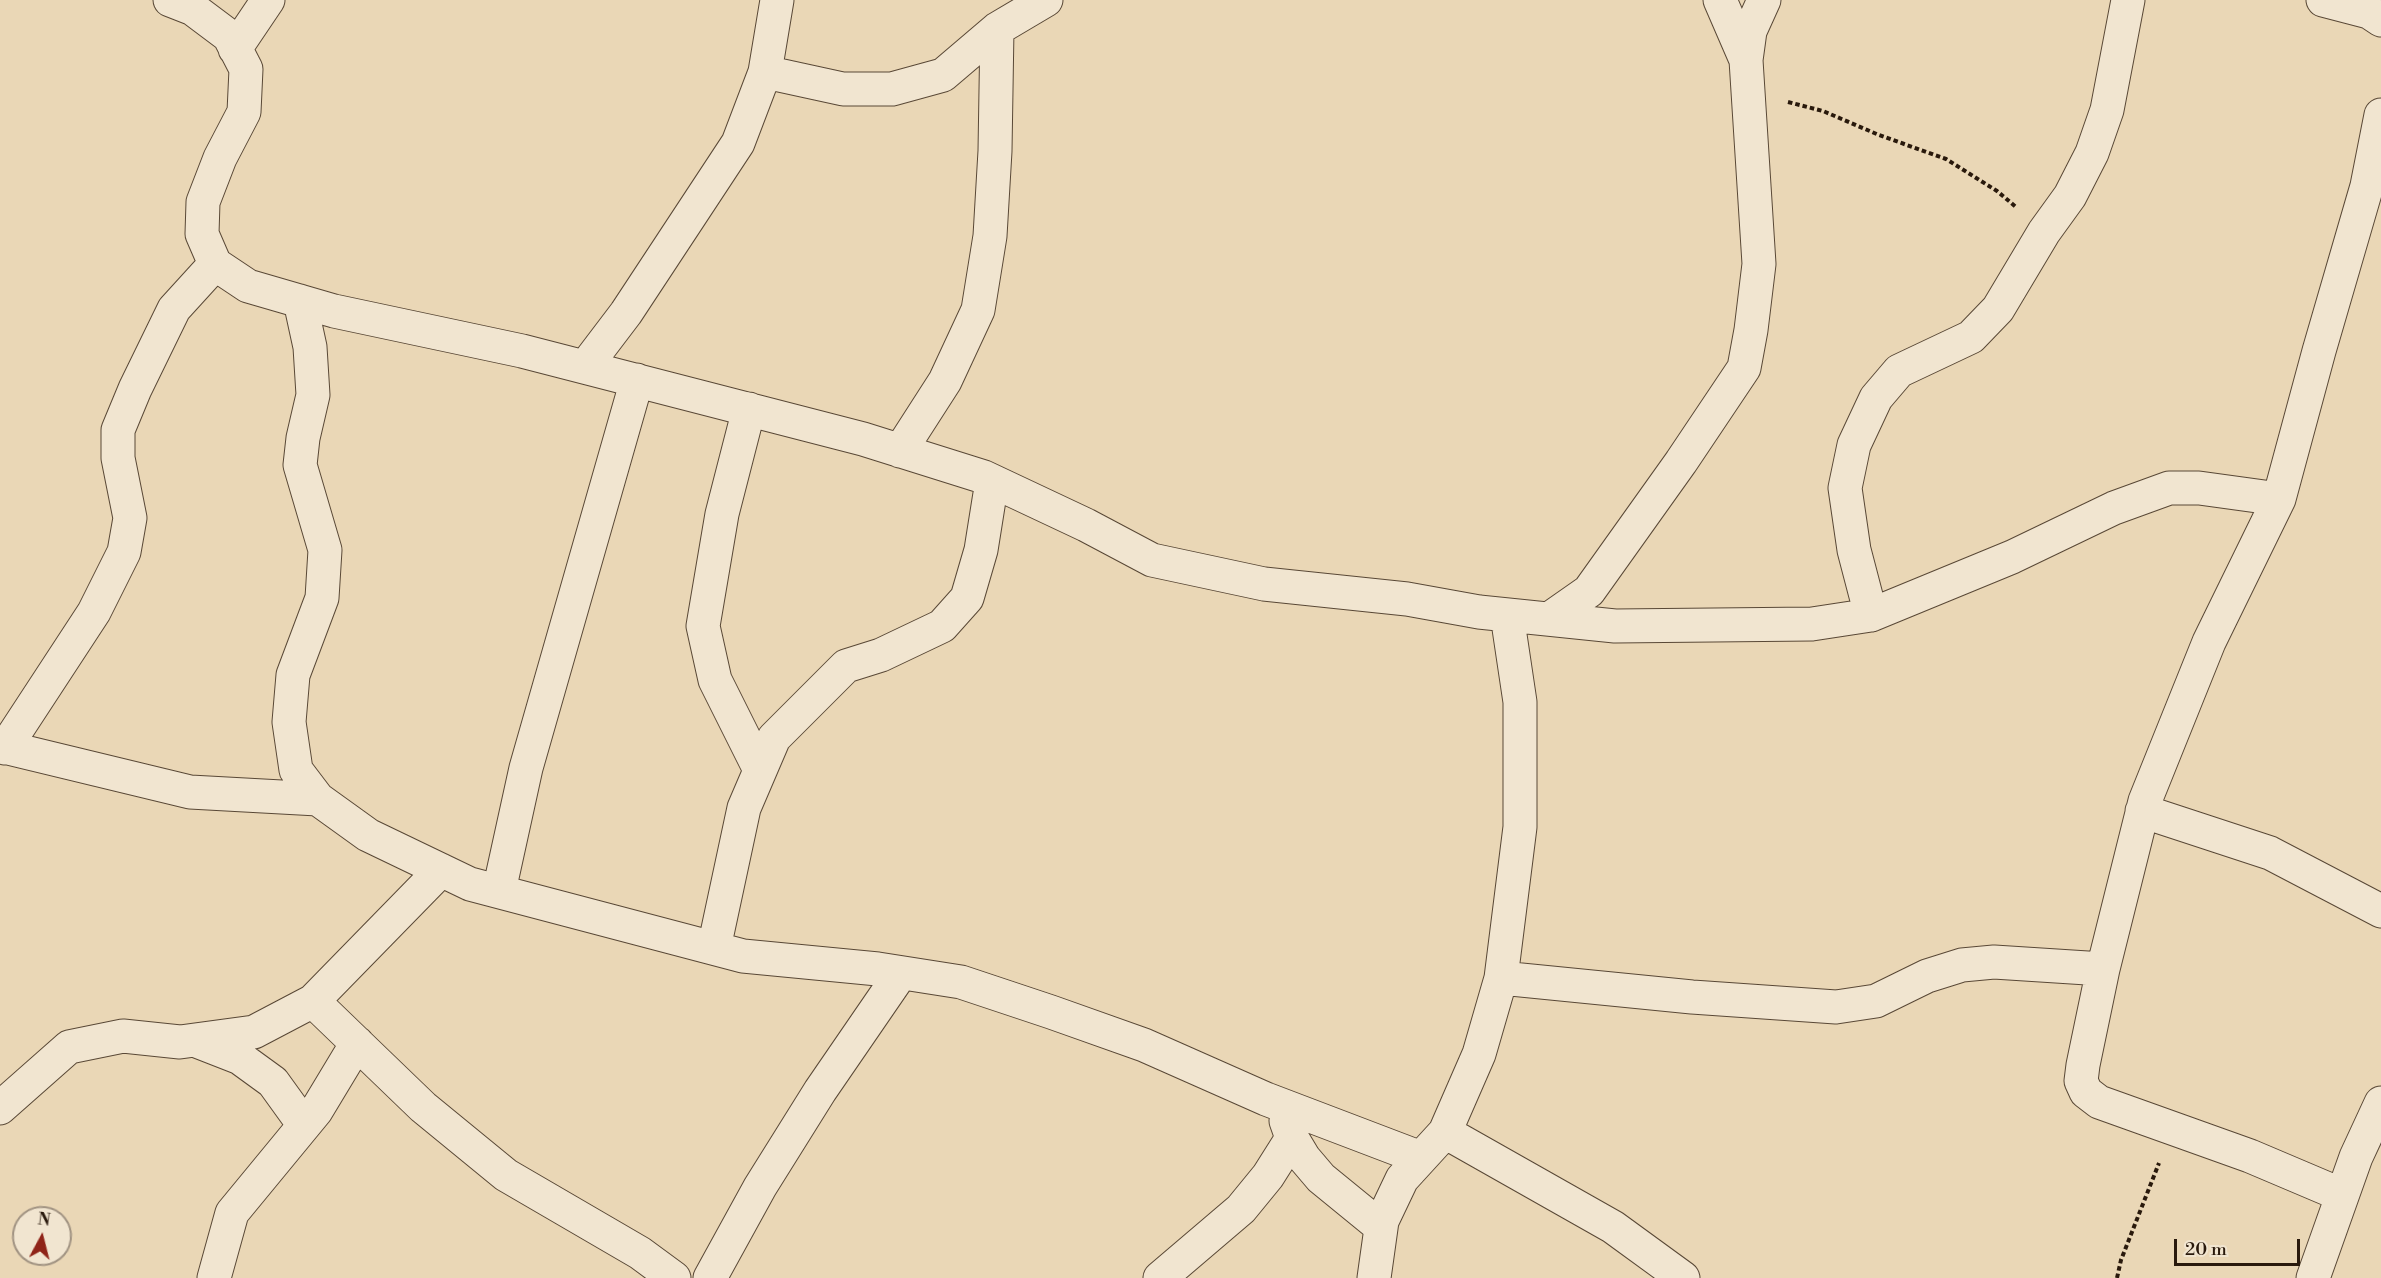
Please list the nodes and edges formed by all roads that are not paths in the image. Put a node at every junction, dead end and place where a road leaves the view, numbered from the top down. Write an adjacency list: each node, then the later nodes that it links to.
1 (170, 0): 11 (street)
2 (268, 0): 11 (street)
3 (777, 0): 13 (street)
4 (1046, 0): 10 (street)
5 (1720, 0): 12 (street)
6 (1764, 0): 12 (street)
7 (2128, 0): 24 (street)
8 (2323, 0): 9 (street)
9 (2381, 20)
10 (997, 29): 13 (street); 20 (street)
11 (235, 49): 15 (street)
12 (1746, 60): 25 (street)
13 (765, 72): 17 (street)
14 (2381, 115): 22 (street)
15 (214, 264): 16 (street); 26 (street)
16 (300, 301): 17 (street); 28 (street)
17 (585, 367): 18 (street)
18 (637, 380): 19 (street); 31 (street)
19 (749, 409): 20 (street); 27 (street)
20 (900, 451): 21 (street)
21 (992, 481): 23 (street); 27 (street)
22 (2279, 499): 24 (street); 29 (street)
23 (1507, 615): 25 (street); 36 (street)
24 (1871, 615): 25 (street)
25 (1549, 619)
26 (2, 747): 28 (street)
27 (760, 770): 33 (street)
28 (318, 799): 30 (street)
29 (2142, 811): 32 (street); 34 (street)
30 (441, 870): 31 (street); 37 (street)
31 (499, 891): 33 (street)
32 (2381, 911)
33 (714, 948): 35 (street)
34 (2103, 969): 36 (street); 47 (street)
35 (901, 973): 41 (street); 51 (street)
36 (1501, 978): 44 (street)
37 (313, 1000): 38 (street); 39 (street)
38 (194, 1040): 42 (street); 43 (street)
39 (357, 1043): 43 (street); 50 (street)
40 (2381, 1103): 47 (street)
41 (1281, 1105): 45 (street); 46 (street)
42 (0, 1108)
43 (304, 1125): 49 (street)
44 (1445, 1132): 46 (street); 54 (street)
45 (1292, 1138): 48 (street); 52 (street)
46 (1421, 1158): 48 (street)
47 (2342, 1195): 55 (street)
48 (1381, 1227): 53 (street)
49 (214, 1278)
50 (674, 1278)
51 (710, 1278)
52 (1160, 1278)
53 (1374, 1278)
54 (1683, 1278)
55 (2313, 1278)

